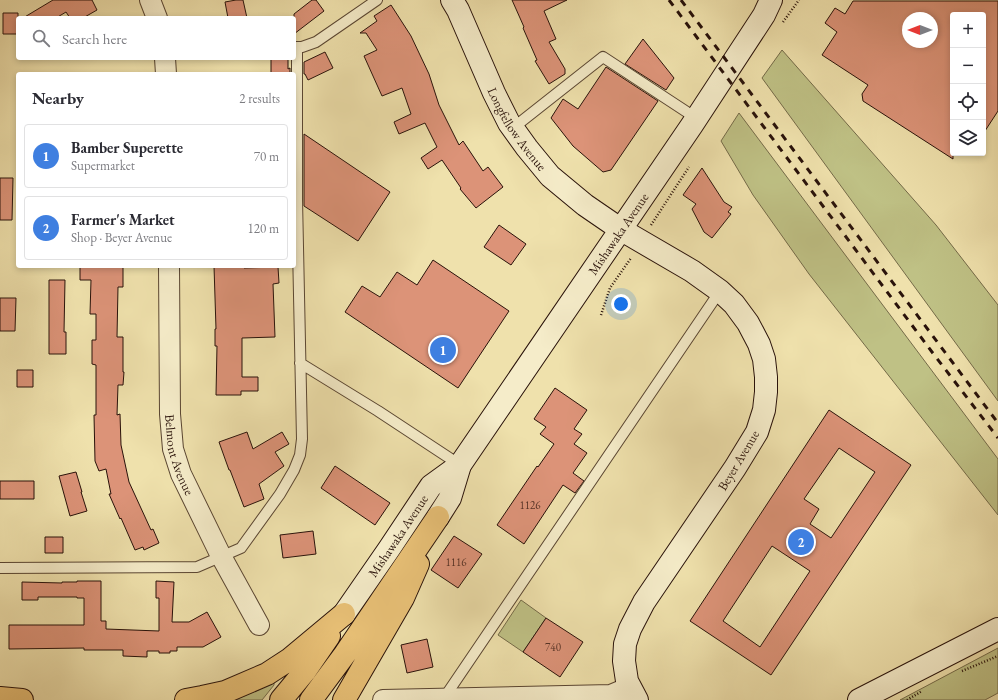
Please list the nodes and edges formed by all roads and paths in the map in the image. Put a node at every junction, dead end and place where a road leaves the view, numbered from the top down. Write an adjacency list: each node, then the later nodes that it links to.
1 (150, 0): 5 (street)
2 (377, 0): 6 (lane)
3 (452, 0): 13 (street, Longfellow Avenue)
4 (771, 0): 11 (street, Mishawaka Avenue)
5 (155, 16)
6 (296, 47)
7 (165, 60): 9 (street)
8 (295, 60): 10 (lane)
9 (166, 72)
10 (295, 72)
11 (696, 118): 13 (lane); 14 (street, Mishawaka Avenue)
12 (296, 123): 19 (lane)
13 (513, 128): 14 (street, Longfellow Avenue)
14 (620, 229): 17 (street, Beyer Avenue); 20 (street, Mishawaka Avenue)
15 (629, 260): 18 (path)
16 (169, 268): 22 (street, Belmont Avenue)
17 (720, 291): 30 (street, Beyer Avenue); 32 (lane)
18 (601, 315)
19 (300, 363): 20 (lane); 22 (lane)
20 (460, 465): 21 (street, Mishawaka Avenue); 24 (street, Mishawaka Avenue)
21 (438, 517): 36 (main road); 37 (main road)
22 (221, 556): 23 (lane); 25 (street, Belmont Avenue)
23 (0, 568)
24 (344, 614): 34 (main road); 35 (main road)
25 (259, 625)
26 (998, 629): 39 (street)
27 (998, 656): 28 (path)
28 (958, 672)
29 (926, 689): 40 (path)
30 (633, 694): 32 (street)
31 (0, 698): 33 (main road)
32 (444, 698): 38 (street)
33 (22, 700)
34 (186, 700)
35 (281, 700)
36 (311, 700)
37 (344, 700)
38 (383, 700)
39 (859, 700)
40 (907, 700)

